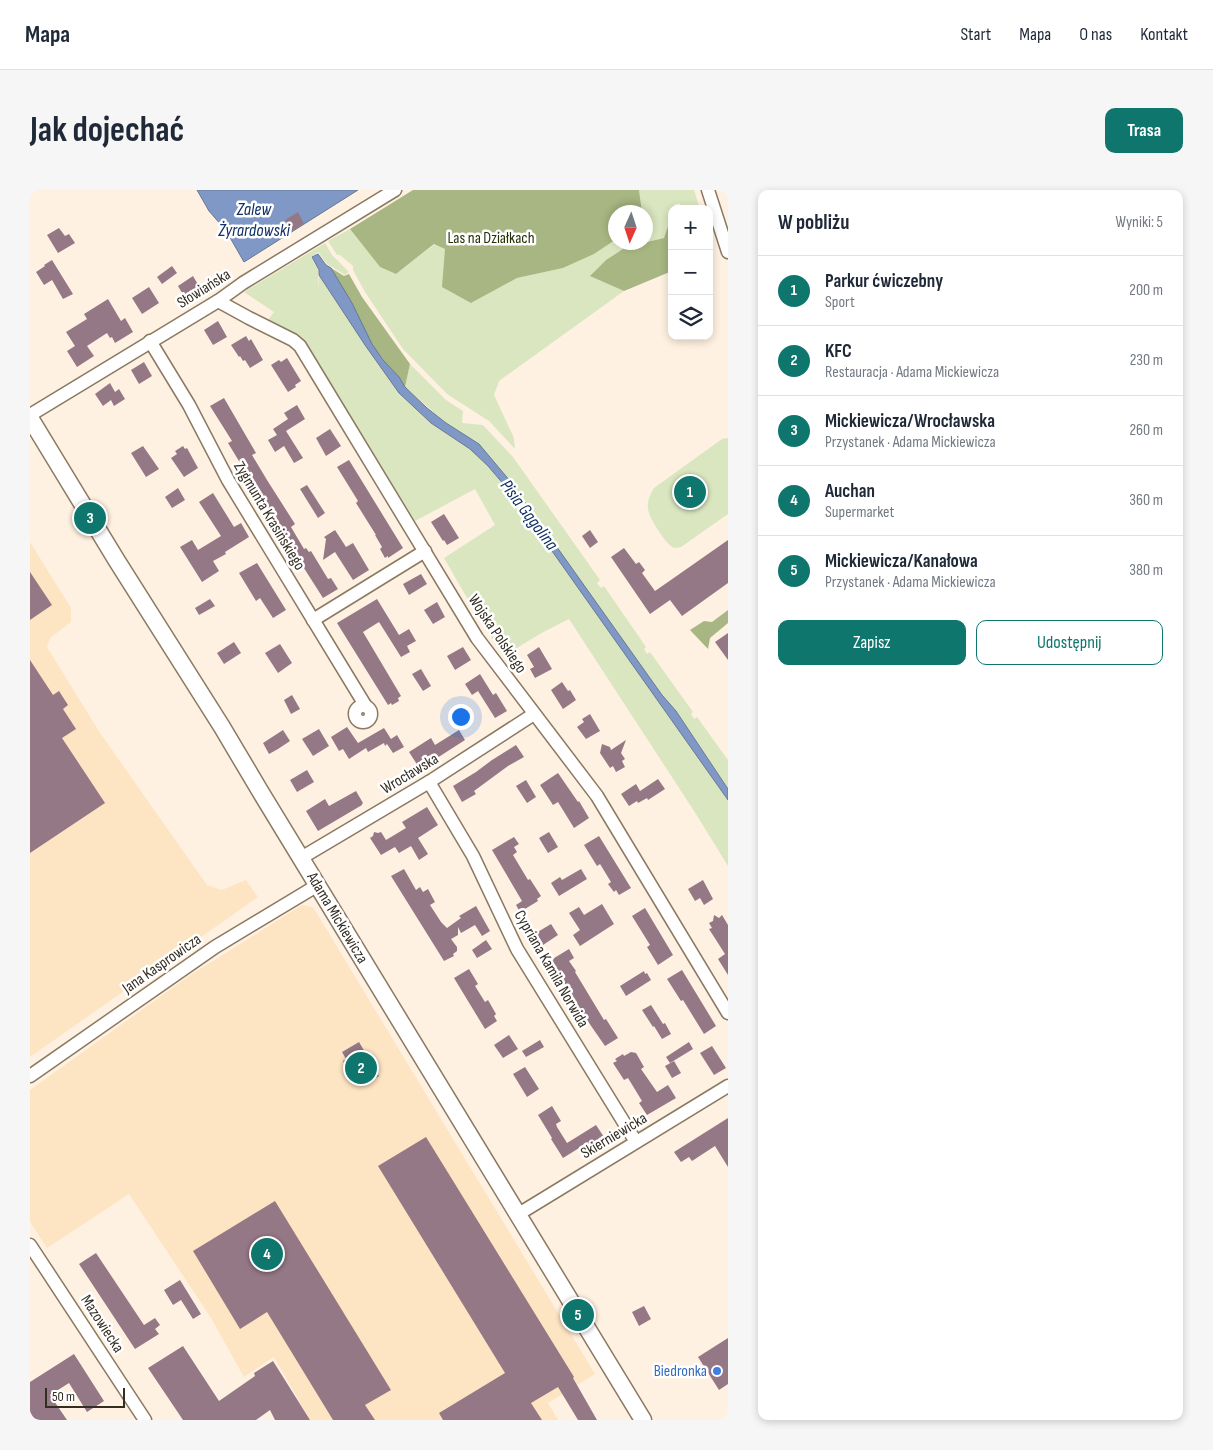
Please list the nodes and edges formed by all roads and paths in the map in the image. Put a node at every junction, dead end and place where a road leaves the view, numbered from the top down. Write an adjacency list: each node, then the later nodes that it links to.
1 (394, 190): 4 (street, Słowiańska)
2 (708, 190): 3 (street)
3 (728, 252)
4 (218, 301): 5 (street, Słowiańska); 7 (street, Wojska Polskiego)
5 (150, 341): 6 (street, Słowiańska); 8 (street, Zygmunta Krasińskiego)
6 (30, 417): 12 (street, Adama Mickiewicza)
7 (425, 551): 8 (street); 10 (street, Wojska Polskiego)
8 (313, 620): 9 (street, Zygmunta Krasińskiego)
9 (365, 705)
10 (534, 714): 11 (street, Wrocławska); 14 (street, Wojska Polskiego)
11 (429, 782): 12 (street, Wrocławska); 17 (street, Cypriana Kamila Norwida)
12 (301, 858): 13 (street, Adama Mickiewicza)
13 (318, 885): 15 (street, Jana Kasprowicza); 18 (street, Adama Mickiewicza)
14 (728, 1013)
15 (30, 1076)
16 (728, 1086): 17 (street, Skierniewicka)
17 (636, 1142): 18 (street, Skierniewicka)
18 (517, 1215): 21 (street, Adama Mickiewicza)
19 (30, 1246): 20 (street, Mazowiecka)
20 (145, 1420)
21 (643, 1420)

